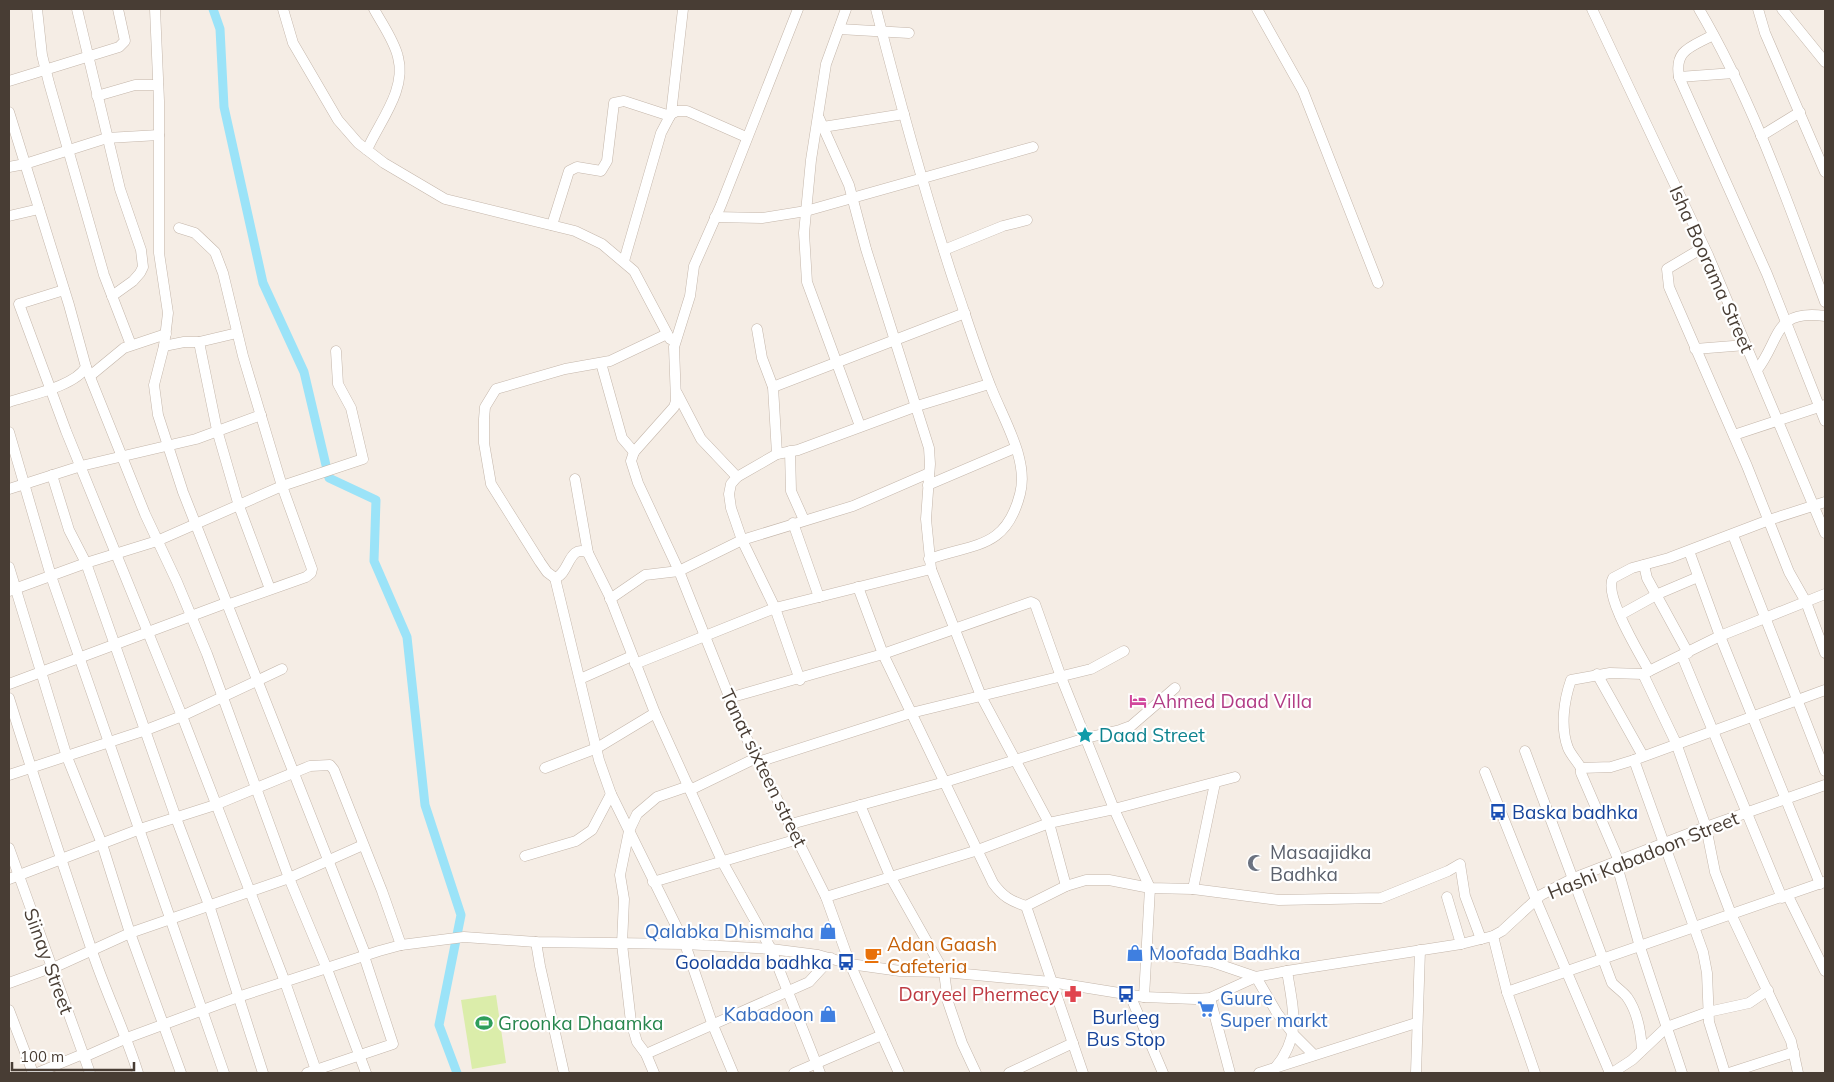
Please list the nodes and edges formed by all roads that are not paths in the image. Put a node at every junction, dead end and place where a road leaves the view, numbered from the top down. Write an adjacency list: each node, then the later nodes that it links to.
1 (37, 9): 22 (street)
2 (77, 9): 20 (street)
3 (118, 9): 20 (street)
4 (155, 9): 26 (street)
5 (283, 9): 39 (street)
6 (374, 9): 39 (street)
7 (683, 9): 31 (street)
8 (798, 9): 35 (street)
9 (846, 9): 16 (street)
10 (876, 9): 17 (street)
11 (1257, 9): 55 (street)
12 (1592, 9): 52 (street, Isha Boorama Street)
13 (1699, 9): 19 (street)
14 (1758, 9): 29 (street)
15 (1782, 9): 21 (street)
16 (839, 30): 17 (street); 32 (street)
17 (882, 32): 18 (street); 30 (street)
18 (909, 33)
19 (1713, 35): 23 (street); 24 (street)
20 (88, 57): 22 (street); 27 (street)
21 (1825, 62)
22 (46, 70): 25 (street); 38 (street)
23 (1734, 73): 24 (street); 34 (street)
24 (1679, 77): 61 (street)
25 (9, 81)
26 (158, 86): 27 (street); 33 (street)
27 (97, 96): 36 (street)
28 (9, 112): 40 (street)
29 (1800, 112): 34 (street); 42 (street)
30 (904, 114): 32 (street); 43 (street)
31 (671, 115): 35 (street); 50 (street); 54 (street)
32 (821, 122): 44 (street); 46 (street)
33 (159, 135): 36 (street); 64 (street)
34 (1761, 136): 58 (street)
35 (746, 137): 48 (street)
36 (108, 138): 38 (street); 57 (street)
37 (1032, 147): 43 (street)
38 (68, 150): 40 (street); 57 (street)
39 (367, 150): 50 (street)
40 (25, 164): 41 (street); 45 (street)
41 (9, 167)
42 (1825, 172)
43 (923, 180): 44 (street); 53 (street)
44 (853, 198): 46 (street); 66 (street)
45 (39, 209): 47 (street); 56 (street)
46 (806, 211): 48 (street); 75 (street)
47 (9, 216)
48 (715, 217): 71 (street)
49 (1027, 220): 53 (street)
50 (552, 225): 54 (street)
51 (179, 228): 63 (street)
52 (1704, 247): 69 (street, Isha Boorama Street); 72 (street)
53 (944, 250): 59 (street)
54 (624, 261): 65 (street)
55 (1378, 283)
56 (64, 290): 77 (street); 80 (street)
57 (112, 296): 68 (street)
58 (1825, 302)
59 (965, 313): 66 (street); 78 (street)
60 (1825, 316): 61 (street)
61 (1786, 320): 76 (street); 83 (street)
62 (757, 329): 79 (street)
63 (237, 333): 67 (street); 85 (street)
64 (166, 334): 68 (street); 70 (street)
65 (667, 334): 71 (street); 74 (street)
66 (894, 340): 75 (street); 84 (street)
67 (199, 342): 70 (street); 89 (street)
68 (131, 345): 77 (street)
69 (1746, 345): 72 (street); 76 (street, Isha Boorama Street)
70 (164, 346): 92 (street)
71 (674, 347): 81 (street)
72 (1695, 349): 91 (street)
73 (336, 351): 104 (street)
74 (602, 363): 95 (street); 128 (street)
75 (835, 363): 79 (street); 88 (street)
76 (1757, 370): 86 (street, Isha Boorama Street)
77 (88, 371): 80 (street); 97 (street)
78 (989, 384): 84 (street); 93 (street)
79 (773, 387): 96 (street)
80 (51, 388): 82 (street); 98 (street)
81 (676, 391): 95 (street); 101 (street)
82 (9, 402)
83 (1822, 405): 86 (street); 87 (street)
84 (917, 406): 88 (street); 99 (street)
85 (261, 415): 89 (street); 104 (street)
86 (1777, 419): 91 (street); 109 (street, Isha Boorama Street)
87 (1825, 421)
88 (860, 426): 94 (street)
89 (217, 430): 92 (street); 108 (street)
90 (9, 432): 103 (street)
91 (1734, 435): 111 (street)
92 (168, 445): 97 (street); 113 (street)
93 (1015, 448): 105 (street); 122 (street)
94 (790, 451): 96 (street); 110 (street)
95 (634, 452): 125 (street, Tanat sixteen street)
96 (777, 454): 101 (street)
97 (123, 455): 98 (street); 117 (street)
98 (81, 466): 100 (street); 119 (street)
99 (930, 473): 105 (street); 110 (street)
100 (52, 474): 103 (street); 121 (street)
101 (736, 477): 116 (street)
102 (575, 479): 120 (street)
103 (23, 484): 106 (street); 126 (street)
104 (282, 486): 108 (street); 130 (street)
105 (928, 486): 122 (street)
106 (9, 489)
107 (1825, 502): 109 (street)
108 (238, 506): 113 (street); 130 (street)
109 (1814, 506): 111 (street); 114 (street, Isha Boorama Street)
110 (804, 520): 112 (street)
111 (1769, 520): 115 (street); 136 (street)
112 (792, 523): 116 (street); 134 (street)
113 (196, 525): 117 (street); 137 (street)
114 (1825, 533)
115 (1733, 535): 118 (street); 141 (street)
116 (742, 540): 125 (street); 138 (street)
117 (157, 541): 119 (street); 140 (street)
118 (1689, 551): 123 (street); 127 (street)
119 (117, 553): 121 (street); 143 (street)
120 (588, 553): 128 (street); 135 (street)
121 (86, 563): 126 (street); 146 (street)
122 (930, 564): 129 (street); 142 (street)
123 (1644, 565): 132 (street); 139 (street)
124 (9, 567): 131 (street)
125 (679, 571): 135 (street); 144 (street, Tanat sixteen street)
126 (51, 576): 131 (street); 151 (street)
127 (1698, 577): 132 (street); 145 (street)
128 (555, 578): 158 (street)
129 (858, 587): 134 (street); 149 (street)
130 (270, 589): 137 (street)
131 (12, 590): 154 (street)
132 (1658, 594): 139 (street); 150 (street)
133 (1825, 594): 136 (street)
134 (819, 597): 138 (street)
135 (610, 599): 152 (street)
136 (1806, 602): 141 (street); 148 (street)
137 (226, 604): 140 (street); 160 (street)
138 (775, 608): 144 (street); 159 (street)
139 (1620, 615): 155 (street)
140 (191, 616): 143 (street); 165 (street)
141 (1766, 617): 145 (street); 168 (street)
142 (957, 630): 149 (street); 157 (street); 164 (street)
143 (148, 632): 146 (street); 171 (street)
144 (704, 636): 152 (street); 167 (street, Tanat sixteen street)
145 (1720, 636): 150 (street); 172 (street)
146 (115, 644): 151 (street); 173 (street)
147 (1124, 651): 157 (street)
148 (1825, 653)
149 (883, 654): 159 (street); 170 (street)
150 (1685, 655): 155 (street); 174 (street)
151 (79, 658): 154 (street); 176 (street)
152 (634, 660): 158 (street); 169 (street)
153 (282, 669): 160 (street)
154 (43, 672): 161 (street); 180 (street)
155 (1646, 673): 156 (street); 177 (street)
156 (1597, 674): 181 (street); 186 (street)
157 (1061, 677): 164 (street); 175 (street)
158 (580, 679): 178 (street)
159 (800, 680): 167 (street)
160 (258, 681): 165 (street); 187 (street)
161 (9, 684)
162 (1175, 688): 175 (street)
163 (1825, 690): 168 (street)
164 (980, 696): 170 (street); 183 (street)
165 (222, 697): 171 (street); 196 (street)
166 (9, 698): 184 (street)
167 (729, 698): 182 (street, Tanat sixteen street)
168 (1797, 700): 172 (street); 189 (street)
169 (655, 713): 178 (street); 195 (street)
170 (911, 713): 182 (street); 192 (street)
171 (182, 716): 173 (street); 199 (street)
172 (1754, 716): 174 (street); 198 (street)
173 (146, 730): 176 (street); 203 (street)
174 (1714, 730): 177 (street); 202 (street)
175 (1086, 738): 183 (street); 201 (street)
176 (109, 743): 180 (street); 207 (street)
177 (1676, 744): 181 (street); 206 (street)
178 (597, 748): 185 (street); 197 (street)
179 (1525, 751): 223 (street)
180 (67, 757): 184 (street); 211 (street)
181 (1638, 758): 186 (street); 210 (street)
182 (757, 760): 195 (street); 205 (street, Tanat sixteen street)
183 (1016, 760): 192 (street); 204 (street)
184 (30, 768): 190 (street); 216 (street)
185 (545, 768)
186 (1581, 768): 218 (street)
187 (295, 772): 196 (street); 212 (street); 217 (street)
188 (1485, 772): 233 (street)
189 (1825, 772)
190 (9, 775)
191 (1236, 777): 193 (street)
192 (945, 782): 200 (street); 214 (street)
193 (1215, 783): 201 (street); 228 (street)
194 (1825, 785): 198 (street, Hashi Kabadoon Street)
195 (689, 788): 208 (street); 219 (street)
196 (256, 789): 199 (street); 222 (street)
197 (611, 794): 208 (street); 215 (street)
198 (1787, 799): 202 (street, Hashi Kabadoon Street); 225 (street)
199 (215, 804): 203 (street); 229 (street)
200 (860, 806): 205 (street); 220 (street)
201 (1114, 809): 204 (street); 227 (street)
202 (1746, 813): 206 (street, Hashi Kabadoon Street); 232 (street)
203 (176, 818): 207 (street); 234 (street)
204 (1049, 823): 214 (street); 226 (street)
205 (791, 824): 209 (street, Tanat sixteen street)
206 (1706, 828): 210 (street, Hashi Kabadoon Street); 236 (street)
207 (140, 829): 211 (street); 237 (street)
208 (628, 831): 224 (street); 243 (street)
209 (798, 839): 219 (street); 230 (street, Tanat sixteen street)
210 (1664, 843): 218 (street, Hashi Kabadoon Street); 238 (street)
211 (102, 844): 216 (street); 239 (street)
212 (363, 845): 217 (street); 246 (street)
213 (9, 848): 221 (street, Siinay Street)
214 (978, 850): 220 (street); 235 (street)
215 (526, 856)
216 (63, 859): 221 (street); 249 (street)
217 (327, 862): 222 (street); 252 (street)
218 (1618, 862): 223 (street, Hashi Kabadoon Street); 247 (street)
219 (723, 863): 224 (street); 248 (street)
220 (890, 876): 230 (street); 260 (street)
221 (13, 877): 256 (street, Siinay Street)
222 (289, 878): 229 (street); 257 (street)
223 (1574, 878): 233 (street, Hashi Kabadoon Street); 254 (street)
224 (653, 882): 244 (street)
225 (1823, 883): 232 (street)
226 (1066, 886): 227 (street); 235 (street)
227 (1150, 888): 228 (street); 251 (street)
228 (1193, 889): 241 (street)
229 (250, 891): 234 (street); 263 (street)
230 (826, 897): 255 (street, Tanat sixteen street)
231 (1447, 897): 245 (street)
232 (1785, 897): 236 (street); 259 (street)
233 (1536, 900): 240 (street, Hashi Kabadoon Street); 261 (street)
234 (209, 905): 237 (street); 271 (street)
235 (1026, 906): 264 (street)
236 (1731, 914): 238 (street); 266 (street)
237 (170, 918): 239 (street); 274 (street)
238 (1692, 927): 247 (street); 275 (street)
239 (130, 932): 249 (street); 277 (street)
240 (1493, 936): 241 (street, Hashi Kabadoon Street); 268 (street)
241 (1481, 939): 245 (street, Hashi Kabadoon Street)
242 (536, 942): 243 (street, Hashi Kabadoon Street); 246 (street, Hashi Kabadoon Street); 300 (street)
243 (622, 944): 244 (street, Hashi Kabadoon Street); 286 (street)
244 (685, 944): 248 (street, Hashi Kabadoon Street); 276 (street)
245 (1461, 944): 250 (street, Hashi Kabadoon Street)
246 (401, 945): 252 (street, Hashi Kabadoon Street)
247 (1640, 947): 254 (street); 279 (street)
248 (770, 948): 253 (street, Hashi Kabadoon Street); 267 (street)
249 (92, 950): 256 (street); 282 (street)
250 (1420, 950): 258 (street, Hashi Kabadoon Street); 278 (street)
251 (1148, 953): 262 (street); 270 (street)
252 (365, 956): 257 (street, Hashi Kabadoon Street); 289 (street)
253 (831, 958): 255 (street, Hashi Kabadoon Street); 267 (street)
254 (1603, 958): 261 (street); 284 (street)
255 (850, 964): 260 (street, Hashi Kabadoon Street); 280 (street, Tanat sixteen street)
256 (53, 968): 265 (street); 288 (street, Siinay Street)
257 (327, 969): 263 (street, Hashi Kabadoon Street); 289 (street)
258 (1288, 971): 262 (street, Hashi Kabadoon Street); 281 (street)
259 (1825, 971)
260 (944, 972): 264 (street, Hashi Kabadoon Street); 305 (street)
261 (1566, 972): 268 (street); 313 (street)
262 (1256, 977): 272 (street, Hashi Kabadoon Street); 281 (street)
263 (285, 982): 271 (street, Hashi Kabadoon Street); 292 (street)
264 (1051, 982): 269 (street, Hashi Kabadoon Street); 283 (street)
265 (9, 983)
266 (1768, 990): 275 (street); 285 (street)
267 (788, 992): 276 (street); 291 (street)
268 (1507, 992): 312 (street)
269 (1130, 995): 270 (street, Hashi Kabadoon Street); 308 (street)
270 (1144, 997): 272 (street, Hashi Kabadoon Street)
271 (238, 998): 274 (street, Hashi Kabadoon Street); 298 (street)
272 (1210, 998): 309 (street)
273 (9, 1010): 293 (street)
274 (203, 1011): 277 (street, Hashi Kabadoon Street); 297 (street)
275 (1708, 1012): 279 (street); 315 (street)
276 (712, 1023): 286 (street); 302 (street)
277 (165, 1024): 282 (street, Hashi Kabadoon Street); 296 (street)
278 (1416, 1024): 287 (street); 311 (street)
279 (1667, 1027): 284 (street); 314 (street)
280 (882, 1035): 291 (street); 304 (street, Tanat sixteen street)
281 (1294, 1035): 287 (street); 290 (street)
282 (127, 1038): 288 (street, Hashi Kabadoon Street); 295 (street)
283 (1073, 1043): 306 (street); 307 (street)
284 (1642, 1050): 313 (street)
285 (1794, 1052): 316 (street); 317 (street)
286 (646, 1054): 301 (street)
287 (1314, 1055): 290 (street)
288 (83, 1056): 293 (street, Hashi Kabadoon Street); 294 (street, Siinay Street)
289 (358, 1056): 292 (street); 299 (street)
290 (1275, 1068): 310 (street)
291 (818, 1069): 303 (street)
292 (313, 1072)
293 (35, 1073)
294 (90, 1073)
295 (138, 1073)
296 (181, 1073)
297 (224, 1073)
298 (263, 1073)
299 (366, 1073)
300 (564, 1073)
301 (654, 1073)
302 (733, 1073)
303 (794, 1073)
304 (899, 1073)
305 (976, 1073)
306 (1009, 1073)
307 (1083, 1073)
308 (1163, 1073)
309 (1230, 1073)
310 (1259, 1073)
311 (1416, 1073)
312 (1535, 1073)
313 (1611, 1073)
314 (1682, 1073)
315 (1724, 1073)
316 (1729, 1073)
317 (1798, 1073)

